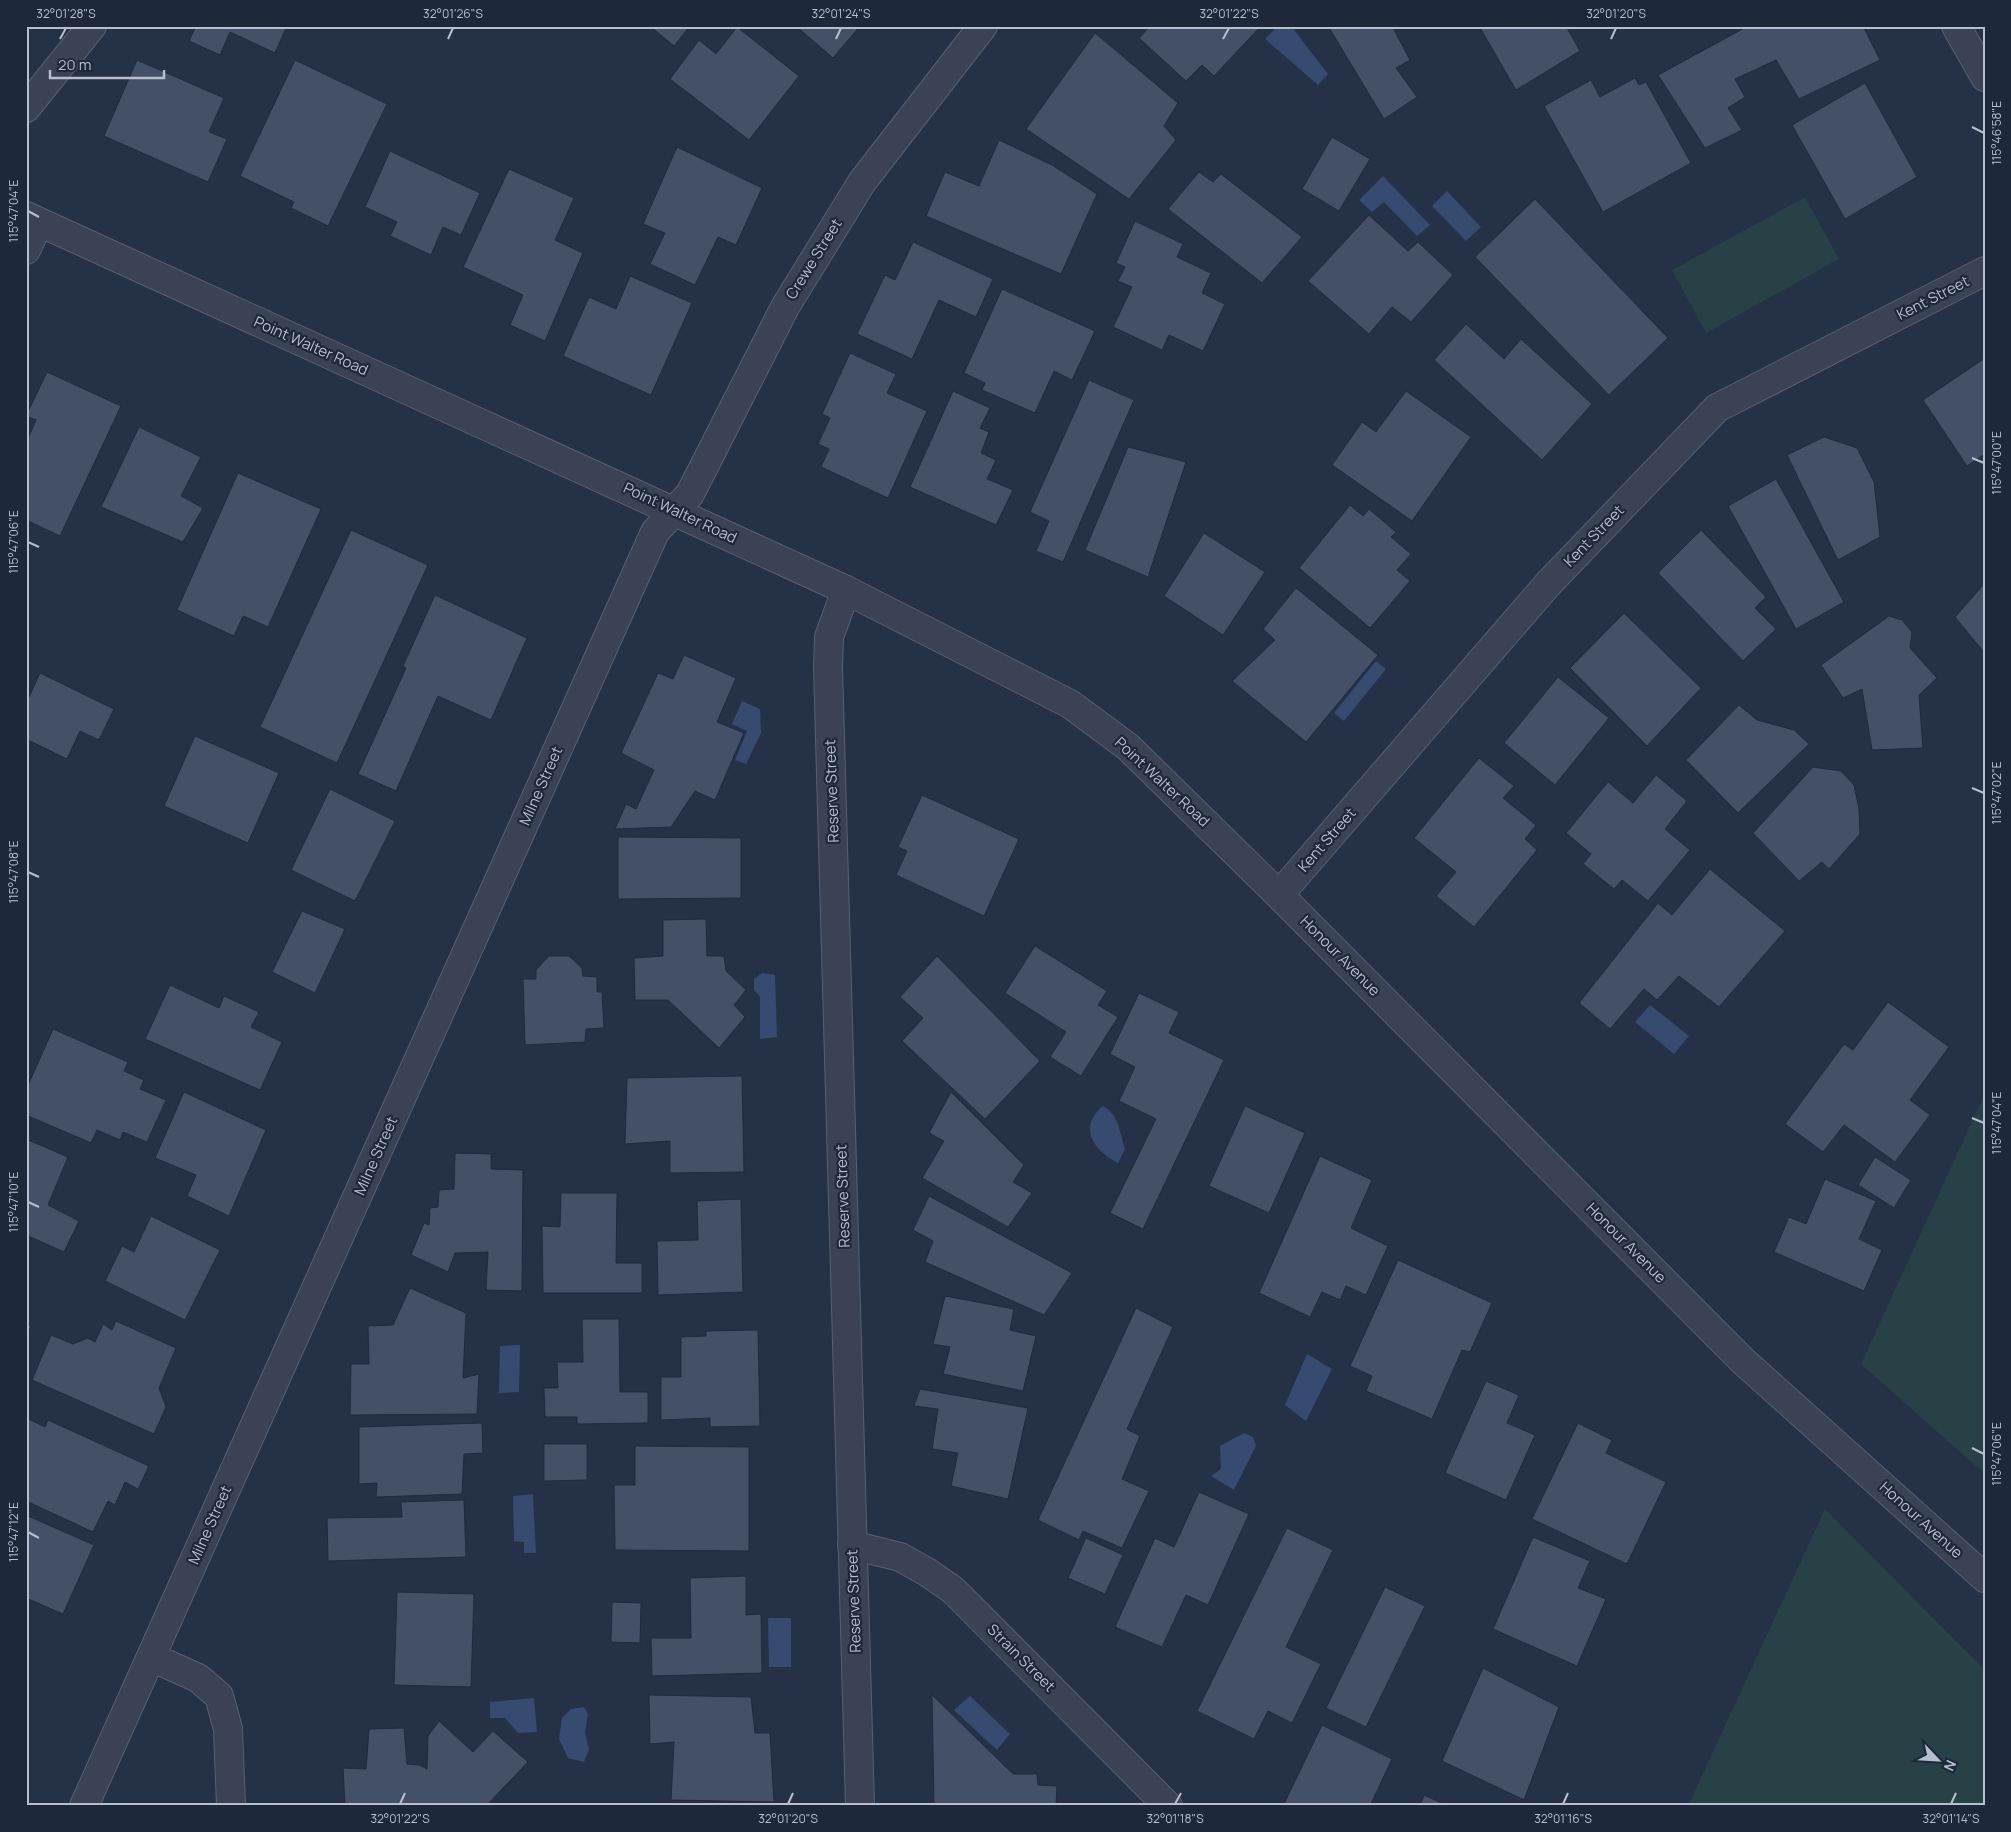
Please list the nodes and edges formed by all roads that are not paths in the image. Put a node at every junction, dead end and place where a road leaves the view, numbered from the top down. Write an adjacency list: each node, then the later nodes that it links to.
1 (92, 26): 5 (street)
2 (983, 26): 9 (street, Crewe Street)
3 (1956, 26): 4 (street)
4 (1985, 77)
5 (26, 108)
6 (33, 219): 7 (street); 9 (street, Point Walter Road)
7 (26, 250)
8 (1985, 271): 11 (street, Kent Street)
9 (675, 511): 10 (street, Point Walter Road); 14 (street, Milne Street)
10 (846, 590): 11 (street, Point Walter Road); 12 (street, Reserve Street)
11 (1279, 895): 13 (street, Honour Avenue)
12 (852, 1545): 17 (street, Reserve Street); 18 (street, Strain Street)
13 (1985, 1578)
14 (151, 1657): 15 (street, Milne Street); 16 (street)
15 (84, 1806)
16 (231, 1806)
17 (860, 1806)
18 (1168, 1806)

